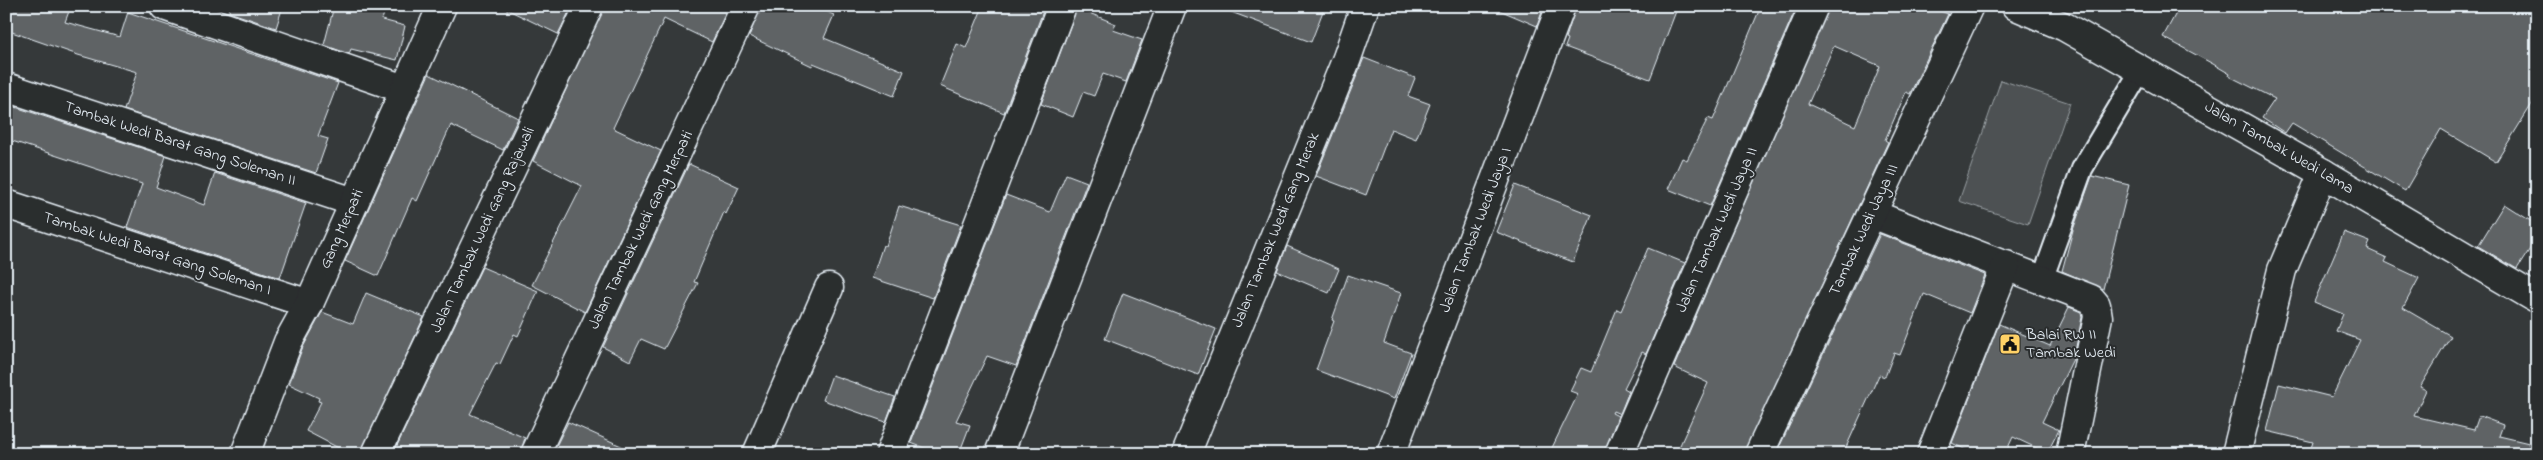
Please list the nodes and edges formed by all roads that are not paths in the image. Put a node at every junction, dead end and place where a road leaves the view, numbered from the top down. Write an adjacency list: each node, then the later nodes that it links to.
1 (164, 6): 14 (street)
2 (442, 6): 14 (street, Gang Merpati)
3 (590, 6): 25 (street, Jalan Tambak Wedi Gang Rajawali)
4 (746, 6): 26 (street, Jalan Tambak Wedi Gang Merpati)
5 (1062, 6): 28 (street)
6 (1172, 6): 29 (street)
7 (1365, 6): 30 (street, Jalan Tambak Wedi Gang Merak)
8 (1562, 6): 31 (street, Jalan Tambak Wedi Jaya I)
9 (1814, 6): 32 (street, Jalan Tambak Wedi Jaya II)
10 (1969, 6): 18 (street, Tambak Wedi Jaya III)
11 (2016, 6): 12 (street, Jalan Tambak Wedi Lama)
12 (2141, 70): 15 (street, Jalan Tambak Wedi Lama); 20 (lane)
13 (6, 87): 16 (street, Tambak Wedi Barat Gang Soleman II)
14 (404, 89): 16 (street, Gang Merpati)
15 (2323, 173): 22 (street, Jalan Tambak Wedi Lama); 36 (street)
16 (354, 202): 23 (street, Gang Merpati)
17 (6, 204): 23 (street, Tambak Wedi Barat Gang Soleman I)
18 (1872, 214): 19 (street); 33 (street, Tambak Wedi Jaya III)
19 (2006, 265): 20 (street); 34 (street)
20 (2042, 280): 35 (street)
21 (830, 288): 27 (street)
22 (2536, 295)
23 (309, 304): 24 (street, Gang Merpati)
24 (245, 454)
25 (376, 454)
26 (535, 454)
27 (757, 454)
28 (890, 454)
29 (998, 454)
30 (1186, 454)
31 (1391, 454)
32 (1619, 454)
33 (1759, 454)
34 (1931, 454)
35 (2070, 454)
36 (2236, 454)

